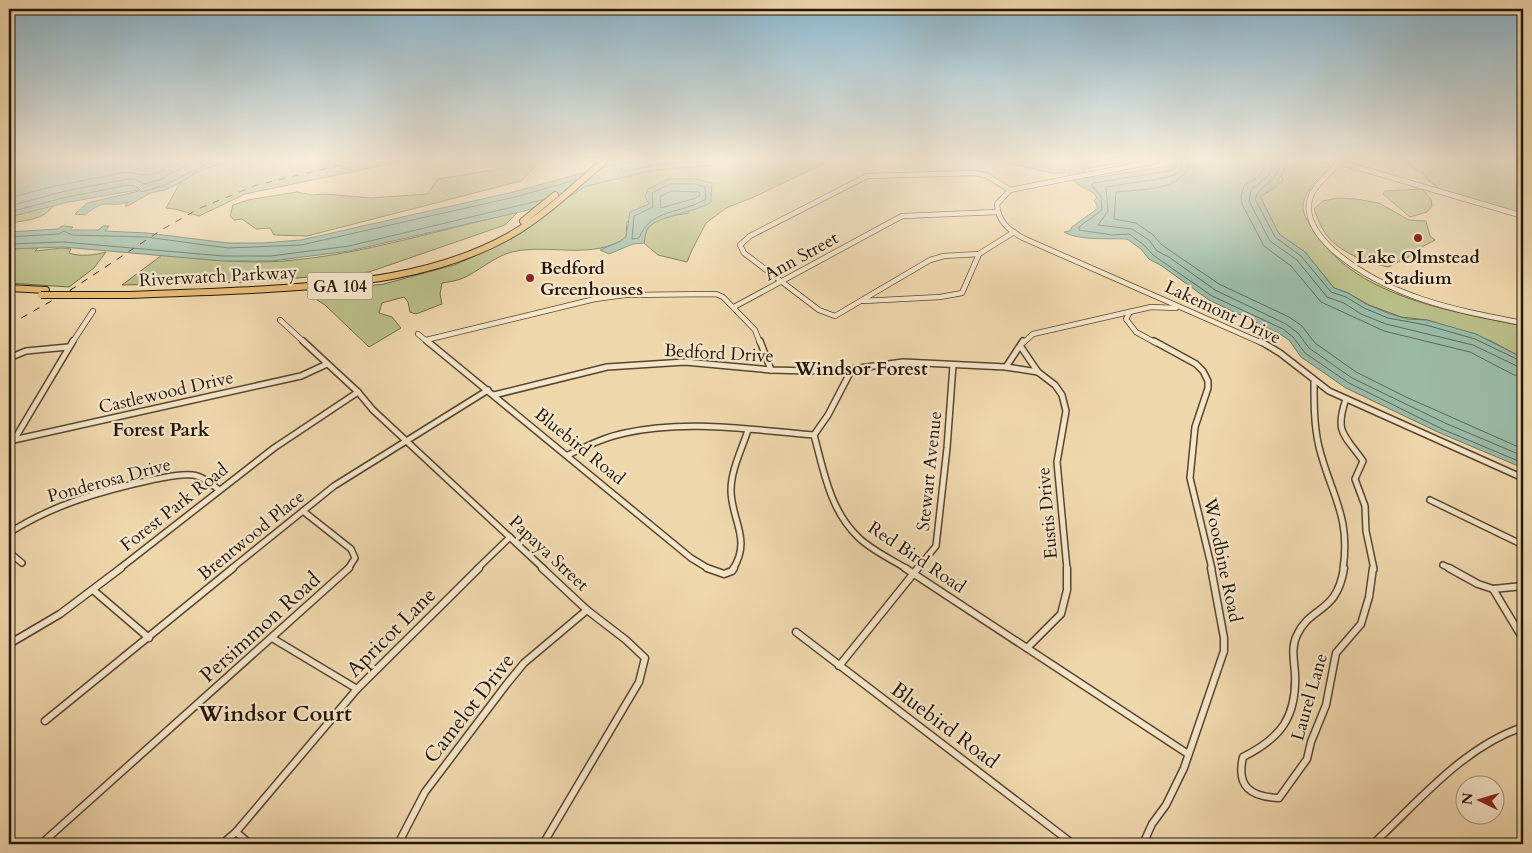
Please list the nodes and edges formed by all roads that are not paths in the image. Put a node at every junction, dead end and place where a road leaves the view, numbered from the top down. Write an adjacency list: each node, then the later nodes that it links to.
1 (548, 201): 15 (main road, Riverwatch Parkway / GA 104)
2 (556, 201): 15 (main road, Riverwatch Parkway / GA 104)
3 (819, 201): 11 (street)
4 (1000, 201): 7 (street)
5 (1309, 201): 24 (street)
6 (1471, 201): 8 (street)
7 (997, 212): 9 (street); 11 (street, Ann Street)
8 (1523, 216)
9 (1014, 232): 10 (street); 16 (street, Lakemont Drive)
10 (979, 254): 17 (street); 17 (street)
11 (783, 282): 17 (street); 18 (street, Ann Street)
12 (9, 288): 14 (main road, Riverwatch Parkway / GA 104)
13 (9, 292): 14 (main road, Riverwatch Parkway / GA 104)
14 (44, 292): 15 (main road, Riverwatch Parkway / GA 104, bridge)
15 (129, 293)
16 (1158, 298): 19 (street); 20 (street, Lakemont Drive)
17 (860, 302)
18 (734, 307): 26 (street); 34 (street)
19 (1151, 307): 20 (street); 22 (street)
20 (1181, 308): 36 (street, Lakemont Drive)
21 (93, 311): 27 (street)
22 (1130, 312): 28 (street); 71 (street, Woodbine Road)
23 (280, 320): 30 (street, Papaya Street)
24 (1523, 323)
25 (418, 334): 26 (street, Bluebird Road)
26 (426, 340): 37 (street, Bluebird Road)
27 (68, 347): 29 (street); 43 (street)
28 (1021, 347): 32 (street); 35 (street, Eustis Drive)
29 (9, 358)
30 (327, 364): 38 (street, Papaya Street); 43 (street, Castlewood Drive)
31 (953, 365): 32 (street, Bedford Drive); 33 (street, Bedford Drive); 56 (street, Stewart Avenue)
32 (1006, 367): 35 (street)
33 (852, 369): 34 (street, Bedford Drive); 42 (street)
34 (771, 370): 39 (street, Bedford Drive)
35 (1038, 372): 66 (street, Eustis Drive)
36 (1314, 382): 40 (street, Lakemont Drive); 40 (street, Laurel Lane)
37 (488, 390): 39 (street, Bluebird Road); 44 (street, Brentwood Place)
38 (358, 392): 44 (street, Papaya Street); 47 (street, Forest Park Road)
39 (494, 395): 45 (street, Bluebird Road)
40 (1346, 399): 46 (street, Lakemont Drive)
41 (748, 430): 42 (street); 45 (street); 45 (street, Bluebird Road)
42 (814, 435): 56 (street, Red Bird Road)
43 (11, 441)
44 (406, 441): 49 (street, Brentwood Place); 51 (street, Papaya Street)
45 (568, 455)
46 (1523, 478)
47 (219, 490): 50 (street, Ponderosa Drive); 59 (street, Forest Park Road)
48 (1430, 500): 52 (street)
49 (303, 511): 62 (street, Brentwood Place); 63 (street, Persimmon Road)
50 (9, 533)
51 (510, 537): 60 (street, Papaya Street); 68 (street, Apricot Lane)
52 (1523, 545)
53 (9, 552): 54 (street)
54 (22, 563)
55 (1442, 565): 58 (street)
56 (912, 574): 66 (street, Red Bird Road); 67 (street, Stewart Avenue)
57 (1523, 586): 58 (street)
58 (1493, 589): 64 (street)
59 (93, 590): 62 (street); 65 (street, Forest Park Road)
60 (587, 610): 76 (street, Camelot Drive); 77 (street, Papaya Street)
61 (796, 632): 67 (street, Bluebird Road)
62 (148, 638): 69 (street, Brentwood Place)
63 (272, 638): 68 (street); 73 (street, Persimmon Road)
64 (1523, 639)
65 (9, 644)
66 (1027, 648): 71 (street, Red Bird Road)
67 (839, 666): 78 (street, Bluebird Road)
68 (357, 688): 72 (street, Apricot Lane)
69 (46, 721)
70 (1523, 727): 80 (street)
71 (1188, 754): 79 (street, Woodbine Road)
72 (236, 832): 74 (street, Apricot Lane); 75 (street)
73 (41, 844)
74 (222, 844)
75 (250, 844)
76 (398, 844)
77 (543, 844)
78 (1073, 844)
79 (1143, 844)
80 (1374, 844)

